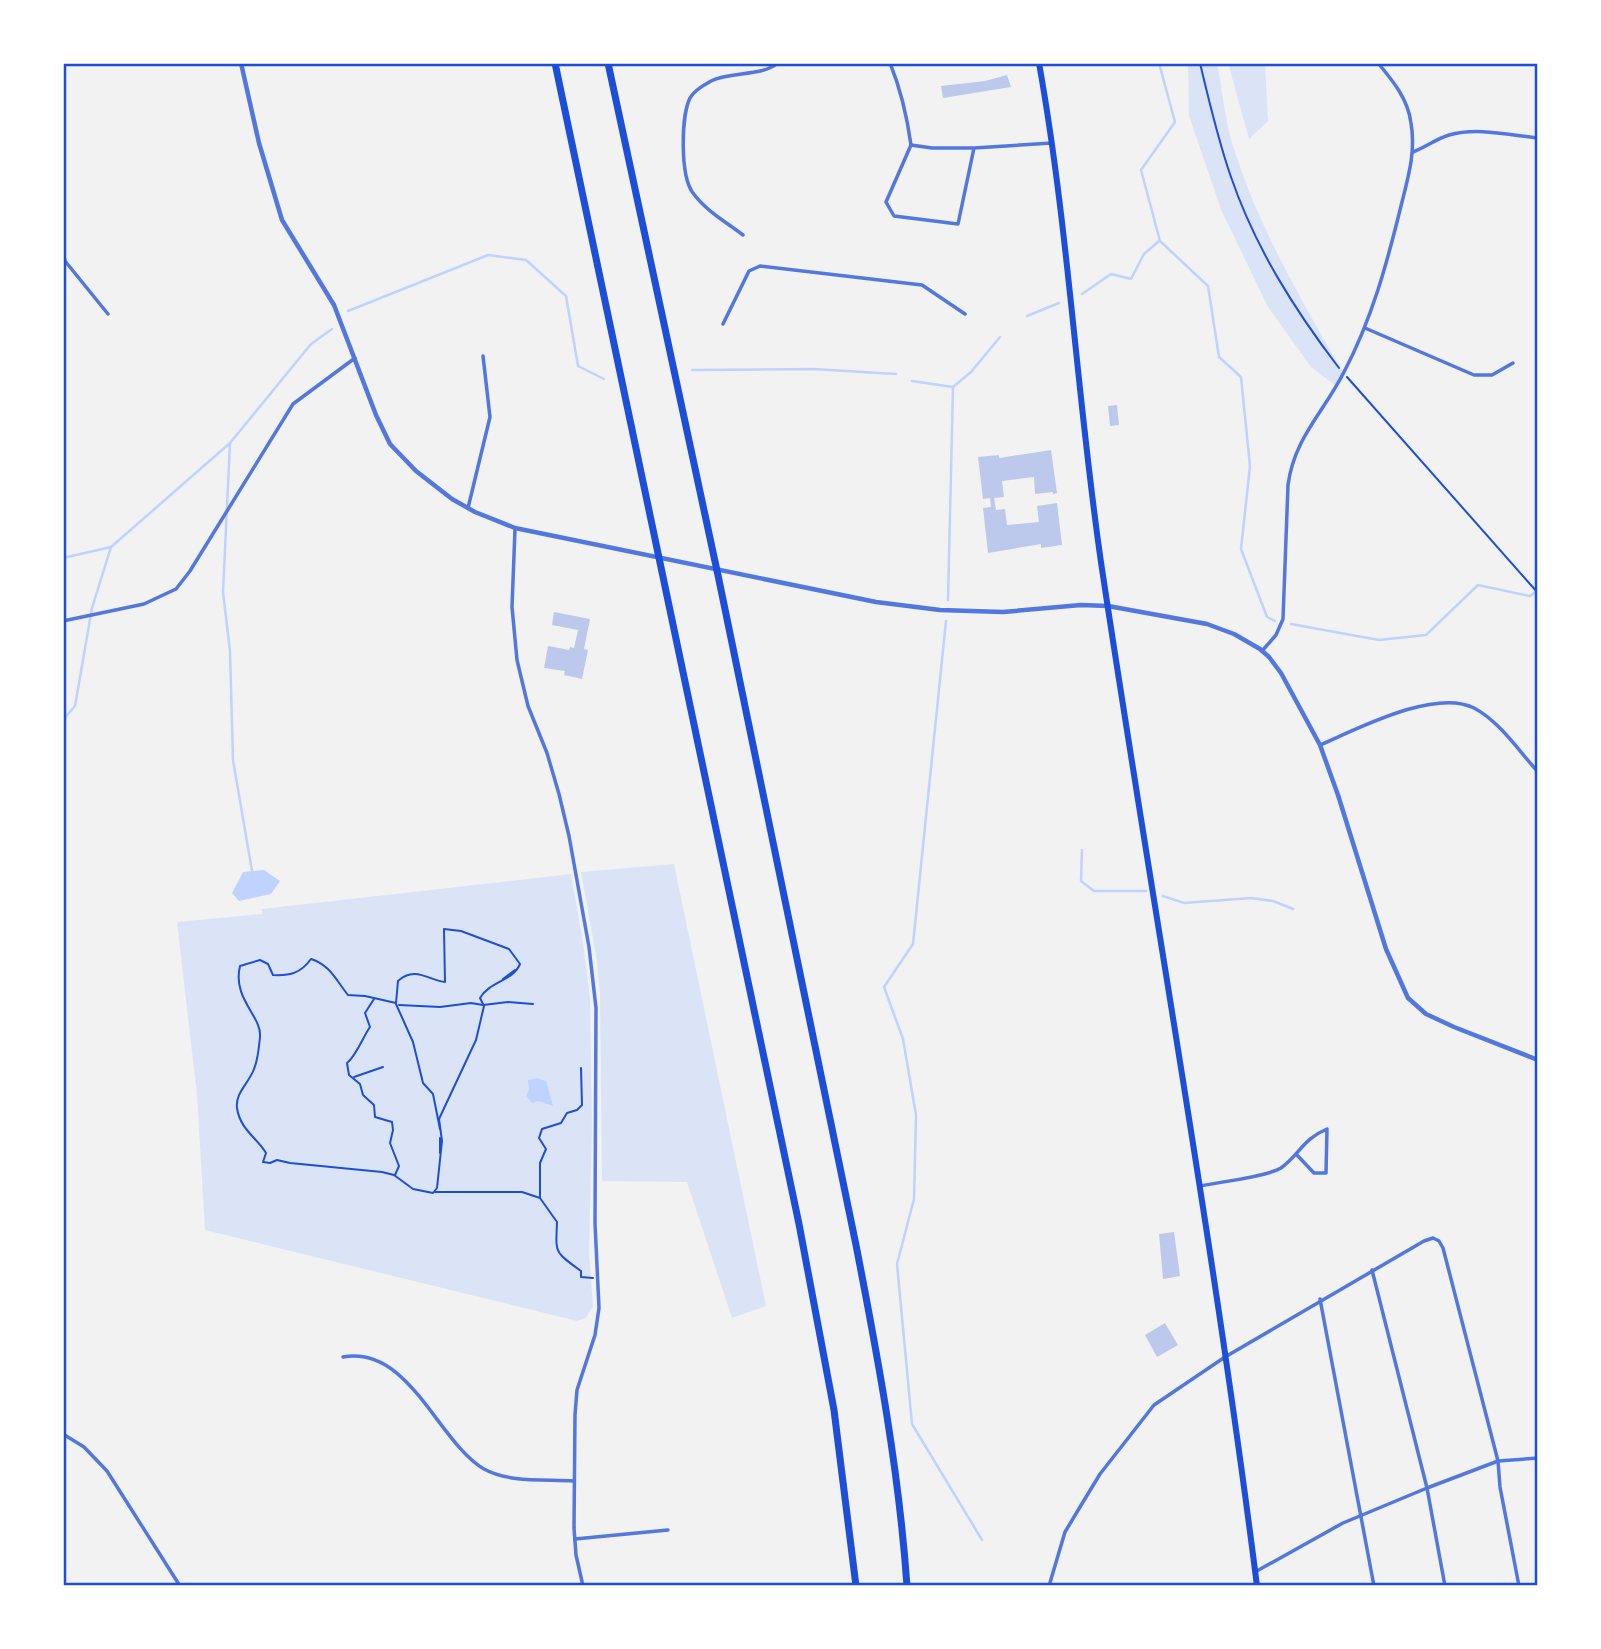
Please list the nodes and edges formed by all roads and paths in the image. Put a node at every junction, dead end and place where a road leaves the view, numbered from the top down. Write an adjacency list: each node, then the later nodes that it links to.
1 (241, 63): 21 (street)
2 (555, 63): 62 (highway)
3 (608, 63): 63 (highway)
4 (778, 63): 14 (street)
5 (890, 63): 11 (street)
6 (1038, 63): 10 (main road)
7 (1200, 63): 23 (path)
8 (1378, 63): 13 (street)
9 (1538, 138): 13 (street)
10 (1052, 143): 12 (street); 28 (main road)
11 (911, 145): 12 (street); 12 (street)
12 (974, 148)
13 (1413, 152): 19 (street)
14 (743, 235)
15 (63, 251): 16 (street)
16 (108, 314)
17 (965, 314): 18 (street)
18 (723, 324)
19 (1364, 328): 22 (street); 30 (street)
20 (483, 356): 25 (street)
21 (355, 358): 25 (street); 29 (street)
22 (1513, 363)
23 (1339, 368)
24 (1348, 378): 27 (path)
25 (468, 508): 26 (street)
26 (515, 528): 28 (street); 47 (street)
27 (1538, 593)
28 (1108, 606): 30 (street); 43 (main road)
29 (63, 621)
30 (1262, 651): 31 (street)
31 (1320, 745): 32 (street); 37 (street)
32 (1538, 772)
33 (375, 999): 34 (path); 40 (path); 42 (path)
34 (396, 1004): 36 (path); 36 (path); 44 (path)
35 (533, 1004): 36 (path)
36 (483, 1006)
37 (1538, 1060)
38 (383, 1067): 40 (path)
39 (581, 1068): 45 (path)
40 (353, 1077): 42 (path)
41 (1296, 1154): 41 (street); 43 (street)
42 (395, 1175): 44 (path)
43 (1200, 1186): 50 (main road)
44 (431, 1192): 44 (path); 45 (path)
45 (540, 1198): 47 (path)
46 (1372, 1270): 48 (street); 53 (street); 55 (street)
47 (598, 1278): 54 (street)
48 (1320, 1299): 50 (street); 56 (street)
49 (343, 1357): 54 (street)
50 (1225, 1357): 59 (main road); 64 (street)
51 (63, 1434): 60 (street)
52 (1538, 1458): 53 (street)
53 (1498, 1461): 55 (street); 68 (street)
54 (574, 1482): 58 (street)
55 (1427, 1488): 56 (street); 67 (street)
56 (1361, 1515): 59 (street); 66 (street)
57 (668, 1530): 58 (street)
58 (575, 1539): 61 (street)
59 (1255, 1572): 65 (main road)
60 (180, 1586)
61 (583, 1586)
62 (856, 1586)
63 (907, 1586)
64 (1049, 1586)
65 (1257, 1586)
66 (1374, 1586)
67 (1446, 1586)
68 (1519, 1586)

